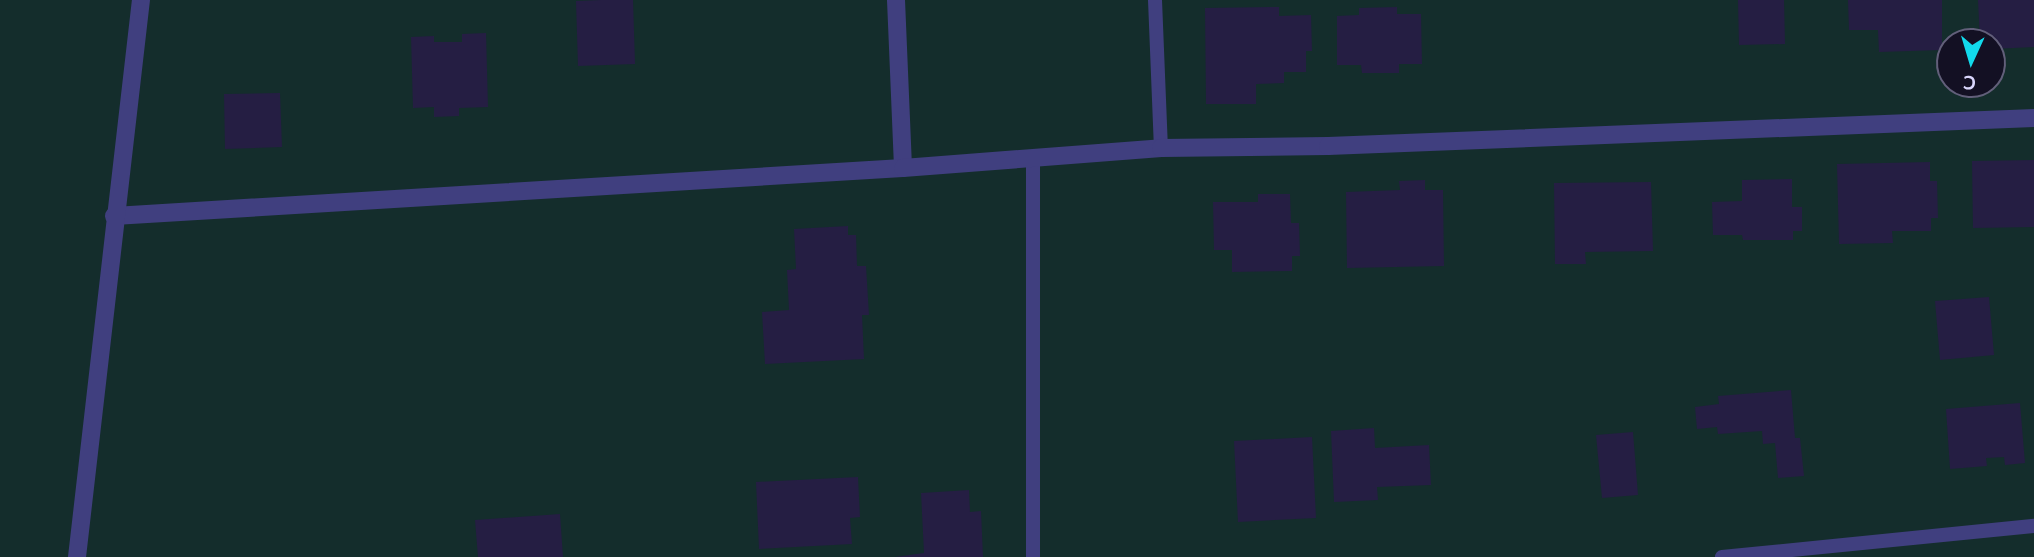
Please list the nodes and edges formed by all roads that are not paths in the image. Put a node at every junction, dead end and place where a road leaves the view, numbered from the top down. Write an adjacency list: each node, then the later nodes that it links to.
1 (141, 0): 8 (street)
2 (896, 0): 7 (street)
3 (1155, 0): 5 (lane)
4 (2034, 118): 5 (street)
5 (1161, 148): 6 (street)
6 (1033, 158): 7 (street); 11 (lane)
7 (903, 168): 8 (street)
8 (114, 216): 10 (street)
9 (2034, 526): 12 (lane)
10 (76, 557)
11 (1033, 557)
12 (1722, 557)

